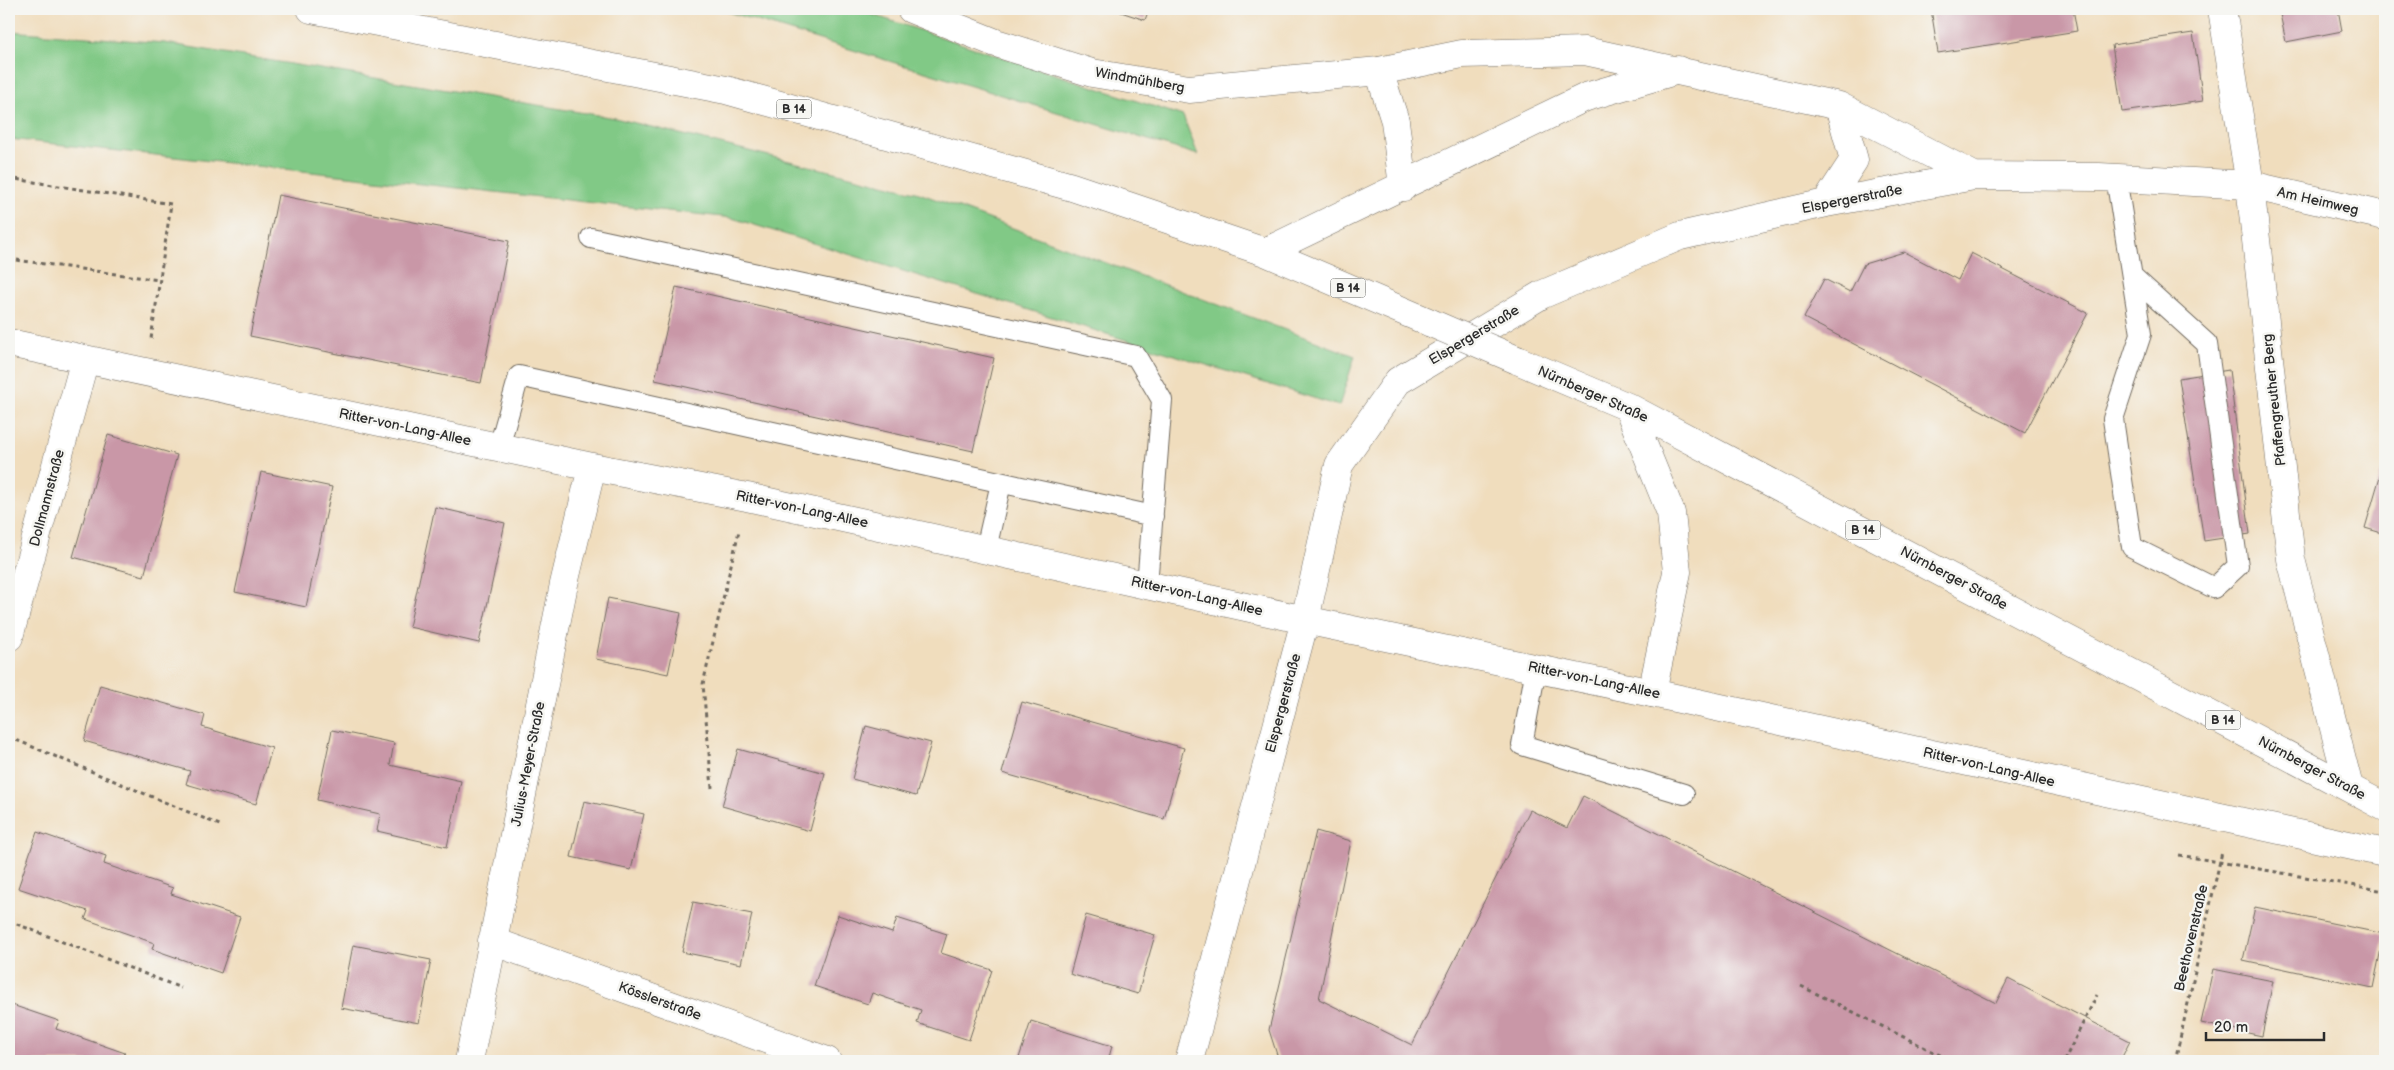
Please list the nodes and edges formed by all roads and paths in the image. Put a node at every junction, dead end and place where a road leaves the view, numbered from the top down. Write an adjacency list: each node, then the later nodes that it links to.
1 (312, 9): 15 (street, B 14)
2 (911, 9): 5 (street, Windmühlberg)
3 (2222, 9): 10 (street, Pfaffengreuther Berg)
4 (1678, 70): 5 (street, Windmühlberg); 6 (street, Windmühlberg); 11 (street)
5 (1379, 71): 11 (street)
6 (1838, 106): 7 (street, Windmühlberg); 12 (street)
7 (1974, 176): 8 (street, Elspergerstraße); 12 (street, Elspergerstraße)
8 (2116, 177): 10 (street, Elspergerstraße); 17 (lane)
9 (9, 178): 18 (path)
10 (2250, 185): 13 (street, Am Heimweg); 36 (street, Pfaffengreuther Berg)
11 (1403, 187): 15 (street)
12 (1826, 204): 30 (street, Elspergerstraße)
13 (2385, 216)
14 (591, 238): 27 (lane)
15 (1265, 252): 22 (street, Nürnberger Straße / B 14, bridge)
16 (9, 259): 18 (path)
17 (2132, 277): 17 (lane)
18 (160, 280): 21 (path)
19 (9, 343): 20 (street, Ritter-von-Lang-Allee)
20 (85, 359): 21 (street, Ritter-von-Lang-Allee); 31 (street, Dollmannstraße)
21 (146, 372): 23 (street, Ritter-von-Lang-Allee)
22 (1628, 407): 33 (street); 36 (street, Nürnberger Straße / B 14)
23 (499, 448): 24 (street, Ritter-von-Lang-Allee); 25 (lane)
24 (592, 467): 26 (street, Ritter-von-Lang-Allee); 46 (street, Julius-Meyer-Straße)
25 (1001, 483): 27 (lane); 28 (lane)
26 (747, 496): 28 (street, Ritter-von-Lang-Allee); 35 (path)
27 (1153, 516): 29 (lane)
28 (986, 550): 29 (street, Ritter-von-Lang-Allee)
29 (1147, 585): 30 (street, Ritter-von-Lang-Allee)
30 (1305, 620): 32 (street, Ritter-von-Lang-Allee); 52 (street, Elspergerstraße)
31 (9, 637)
32 (1536, 668): 33 (street, Ritter-von-Lang-Allee); 37 (lane)
33 (1652, 693): 39 (street, Ritter-von-Lang-Allee)
34 (9, 736): 40 (path)
35 (712, 788)
36 (2349, 788): 38 (street, Nürnberger Straße / B 14)
37 (1684, 794)
38 (2385, 807)
39 (2230, 819): 41 (street, Ritter-von-Lang-Allee); 43 (path, Beethovenstraße)
40 (222, 826)
41 (2385, 853)
42 (2179, 855): 43 (path)
43 (2220, 862): 44 (path); 55 (path, Beethovenstraße)
44 (2385, 891)
45 (9, 921): 48 (path)
46 (492, 941): 50 (street, Julius-Meyer-Straße); 51 (street, Kösslerstraße)
47 (1801, 986): 53 (path)
48 (181, 988)
49 (2096, 995): 54 (path)
50 (469, 1061)
51 (828, 1061)
52 (1188, 1061)
53 (1952, 1061)
54 (2064, 1061)
55 (2175, 1061)

